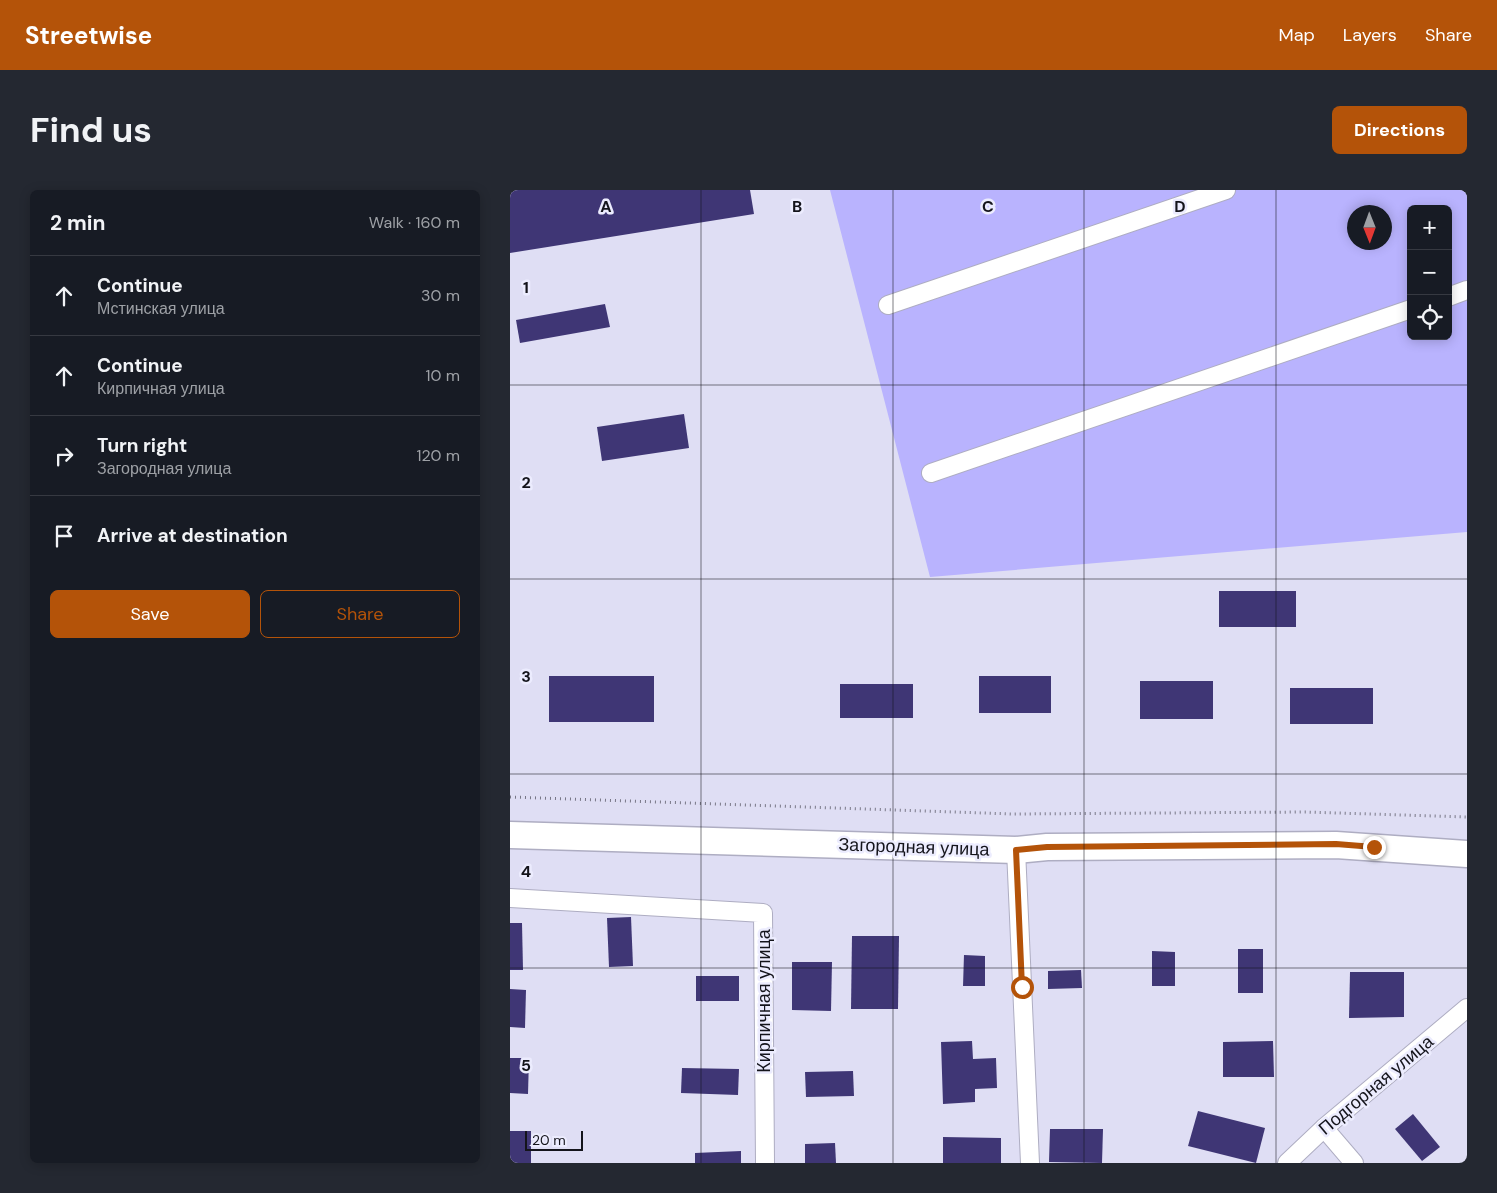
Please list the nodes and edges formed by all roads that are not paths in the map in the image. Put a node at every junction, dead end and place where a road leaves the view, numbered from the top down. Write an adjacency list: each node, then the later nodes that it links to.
1 (1226, 190): 4 (street)
2 (1467, 290): 3 (street)
3 (1452, 296)
4 (888, 305)
5 (1407, 311): 6 (street)
6 (930, 473)
7 (510, 835): 8 (main road, Загородная улица)
8 (1016, 850): 9 (main road, Загородная улица); 14 (street)
9 (1467, 854)
10 (510, 898): 13 (street, Кирпичная улица)
11 (1467, 1008): 12 (street, Подгорная улица)
12 (1324, 1128): 15 (street, Подгорная улица); 16 (street)
13 (765, 1163)
14 (1030, 1163)
15 (1287, 1163)
16 (1354, 1163)

